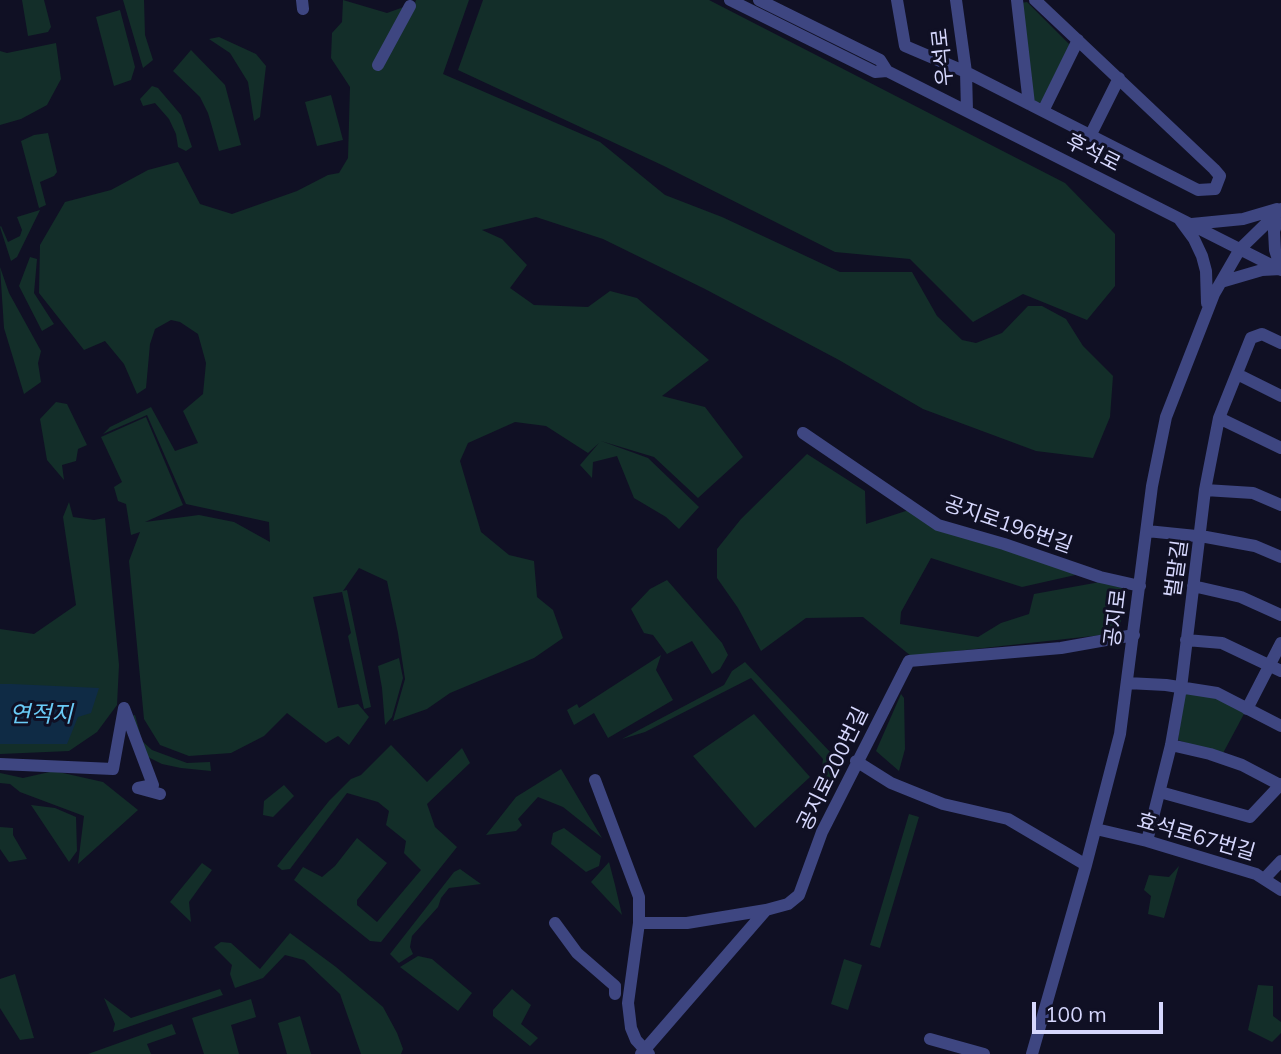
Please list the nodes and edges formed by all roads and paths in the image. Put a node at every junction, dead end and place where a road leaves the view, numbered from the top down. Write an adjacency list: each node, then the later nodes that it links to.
1 (730, 0): 10 (street, 후석로)
2 (759, 0): 10 (street, 후석로)
3 (897, 0): 11 (street)
4 (956, 0): 11 (street, 우석로)
5 (1017, 0): 13 (street)
6 (1035, 0): 8 (street)
7 (410, 6): 9 (street)
8 (1077, 40): 12 (street); 15 (street)
9 (378, 65)
10 (887, 71): 14 (street, 후석로)
11 (966, 72): 13 (street); 14 (street, 우석로)
12 (1119, 79): 16 (street); 16 (street)
13 (1029, 104): 15 (street)
14 (967, 111): 18 (street, 후석로)
15 (1043, 111): 16 (street)
16 (1091, 134)
17 (1281, 210): 19 (street); 20 (street, 공지로); 21 (street)
18 (1177, 217): 19 (street, 후석로); 23 (street)
19 (1190, 224): 20 (street, 후석로)
20 (1240, 250): 21 (street, 후석로); 22 (street, 공지로)
21 (1281, 269): 22 (street)
22 (1221, 282): 23 (street, 공지로)
23 (1206, 312): 32 (street, 공지로)
24 (1281, 343): 25 (street, 벌말길)
25 (1237, 374): 26 (street); 27 (street, 벌말길)
26 (1281, 396)
27 (1219, 418): 29 (street); 30 (street, 벌말길)
28 (803, 433): 35 (street, 공지로196번길)
29 (1281, 448)
30 (1205, 490): 31 (street); 33 (street, 벌말길)
31 (1281, 505)
32 (1147, 531): 33 (street); 35 (street, 공지로)
33 (1201, 536): 34 (street); 36 (street, 벌말길)
34 (1281, 557)
35 (1140, 586): 38 (street, 공지로)
36 (1193, 586): 37 (street); 39 (street, 벌말길)
37 (1281, 615)
38 (1134, 635): 42 (street, 공지로); 47 (street, 공지로200번길)
39 (1186, 640): 41 (street); 43 (street, 벌말길)
40 (1281, 643): 41 (street)
41 (1275, 668): 44 (street)
42 (1127, 683): 43 (street); 53 (street, 공지로)
43 (1181, 688): 44 (street); 46 (street, 벌말길)
44 (1247, 709): 45 (street)
45 (1281, 726)
46 (1171, 745): 50 (street); 51 (street, 벌말길)
47 (856, 761): 56 (street); 59 (street, 공지로200번길)
48 (0, 764): 52 (street)
49 (595, 780): 61 (street)
50 (1280, 784): 51 (street)
51 (1160, 792): 54 (street, 벌말길)
52 (160, 794)
53 (1096, 829): 54 (street, 효석로67번길); 56 (street, 공지로)
54 (1147, 841): 57 (street, 효석로67번길)
55 (1281, 861): 57 (street)
56 (1086, 864): 66 (street, 공지로)
57 (1264, 879): 58 (street, 효석로67번길)
58 (1281, 891)
59 (766, 910): 61 (street); 64 (street, 공지로200번길)
60 (555, 923): 62 (street)
61 (639, 923): 64 (street)
62 (615, 994)
63 (930, 1039): 65 (street)
64 (645, 1053)
65 (984, 1054)
66 (1032, 1054)

